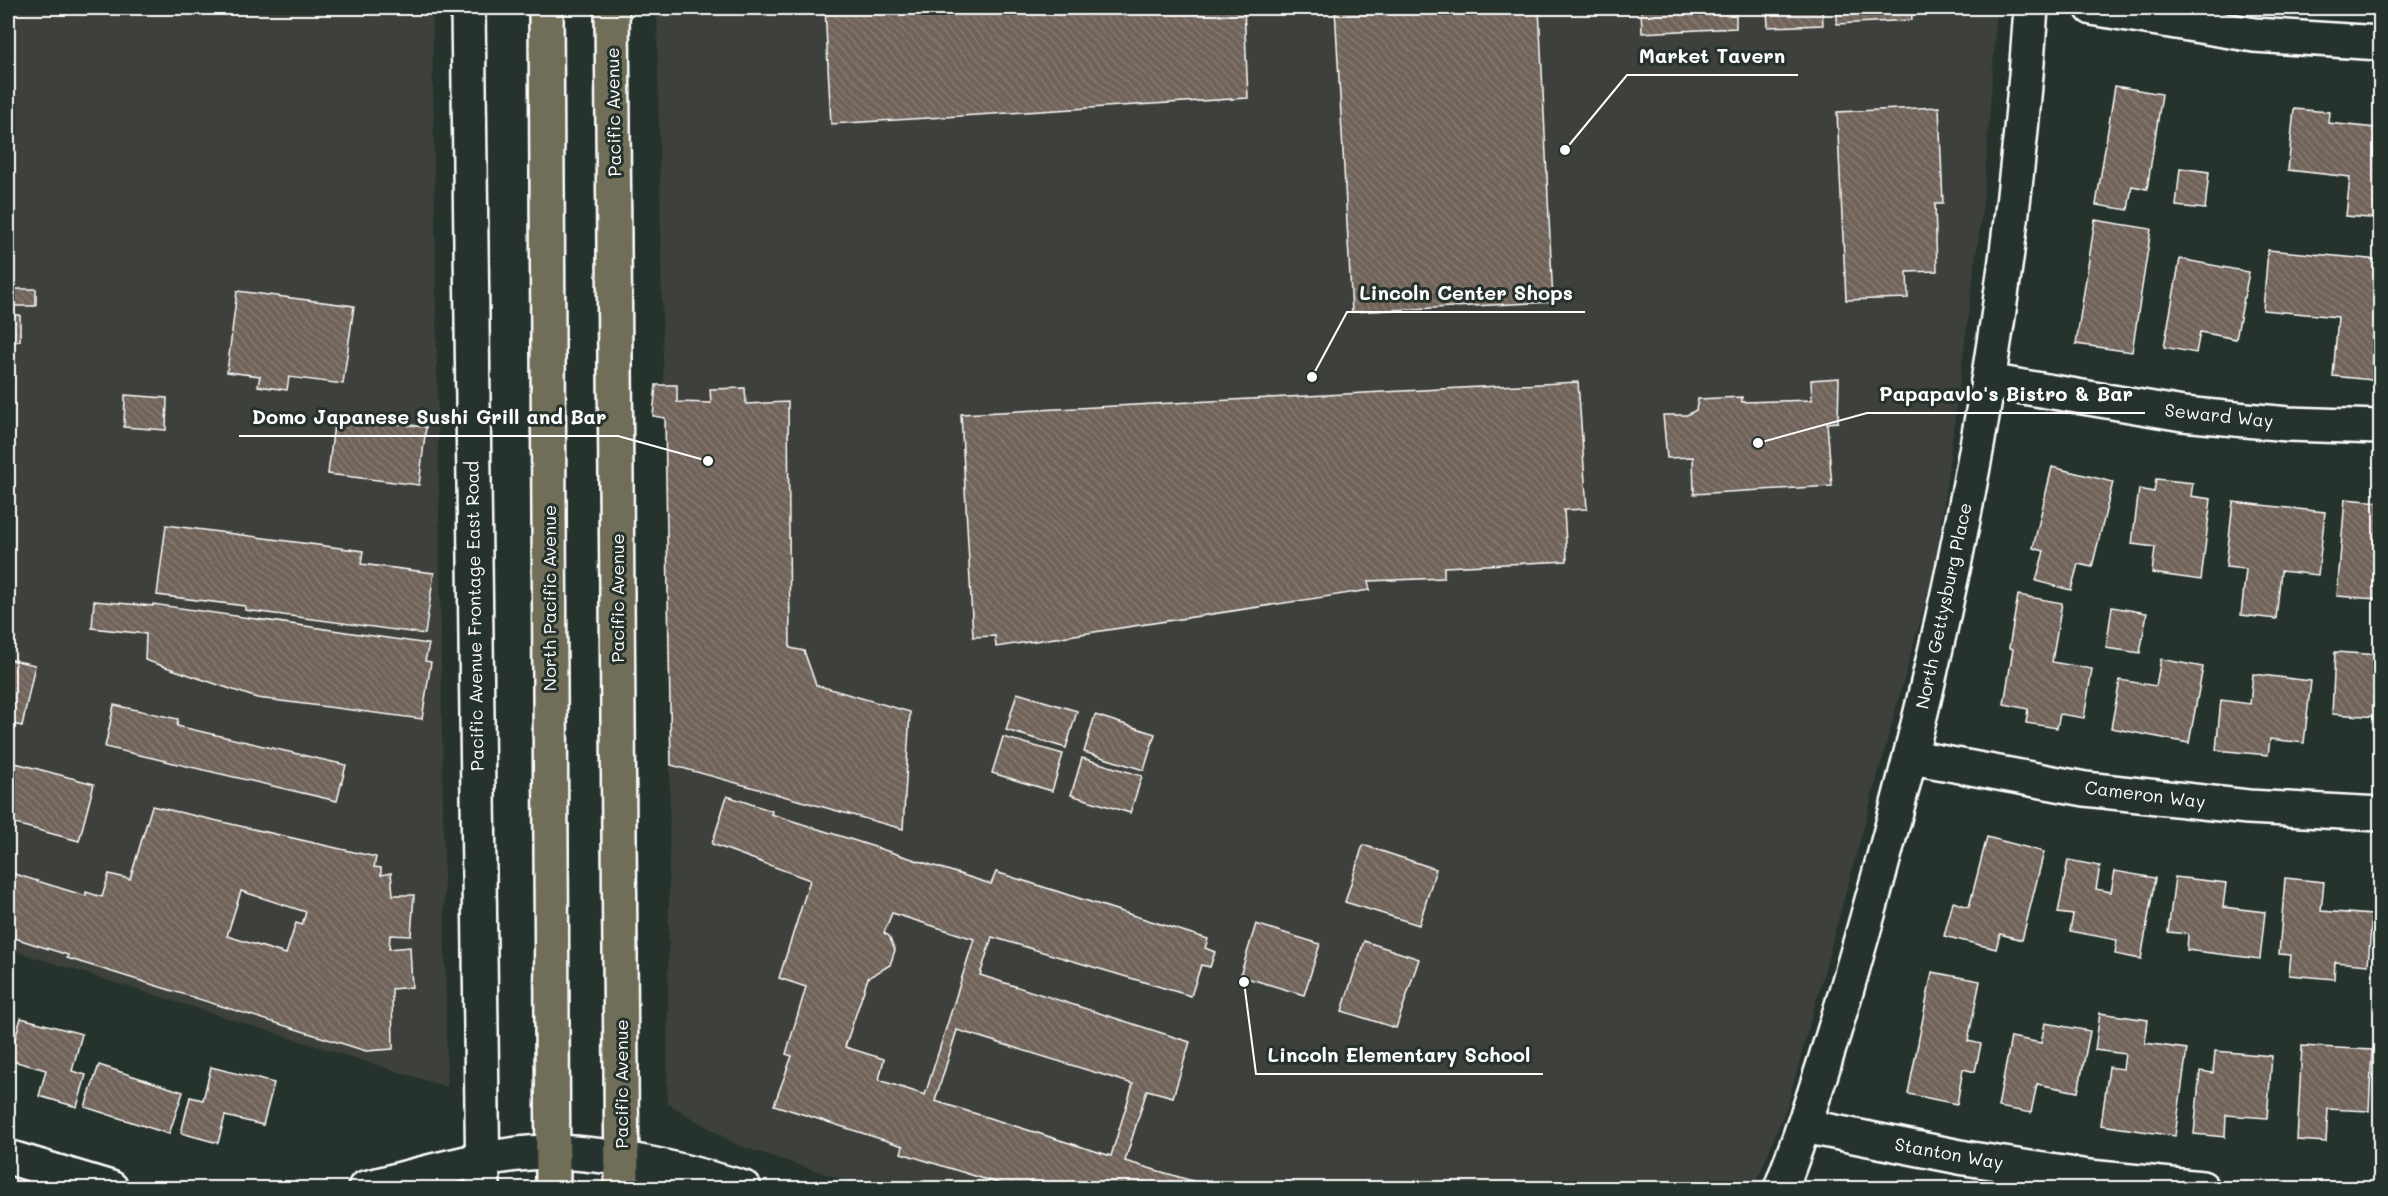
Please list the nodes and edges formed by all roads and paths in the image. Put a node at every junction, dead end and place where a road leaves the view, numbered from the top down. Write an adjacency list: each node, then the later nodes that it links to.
1 (468, 8): 15 (street, Pacific Avenue Frontage East Road)
2 (546, 8): 12 (main road, North Pacific Avenue)
3 (612, 8): 14 (main road, Pacific Avenue)
4 (2031, 8): 7 (street, North Gettysburg Place)
5 (2092, 8): 6 (street)
6 (2380, 43)
7 (1988, 381): 8 (street, Seward Way); 9 (street, North Gettysburg Place)
8 (2380, 427)
9 (1912, 757): 10 (street, Cameron Way); 11 (street, North Gettysburg Place)
10 (2380, 814)
11 (1804, 1126): 20 (street, North Gettysburg Place); 21 (street, Stanton Way)
12 (553, 1152): 14 (street); 15 (street); 18 (main road, North Pacific Avenue)
13 (8, 1157): 16 (street)
14 (622, 1173): 19 (street)
15 (483, 1174): 17 (street)
16 (111, 1188)
17 (365, 1188)
18 (553, 1188)
19 (744, 1188)
20 (1781, 1188)
21 (2202, 1188)

